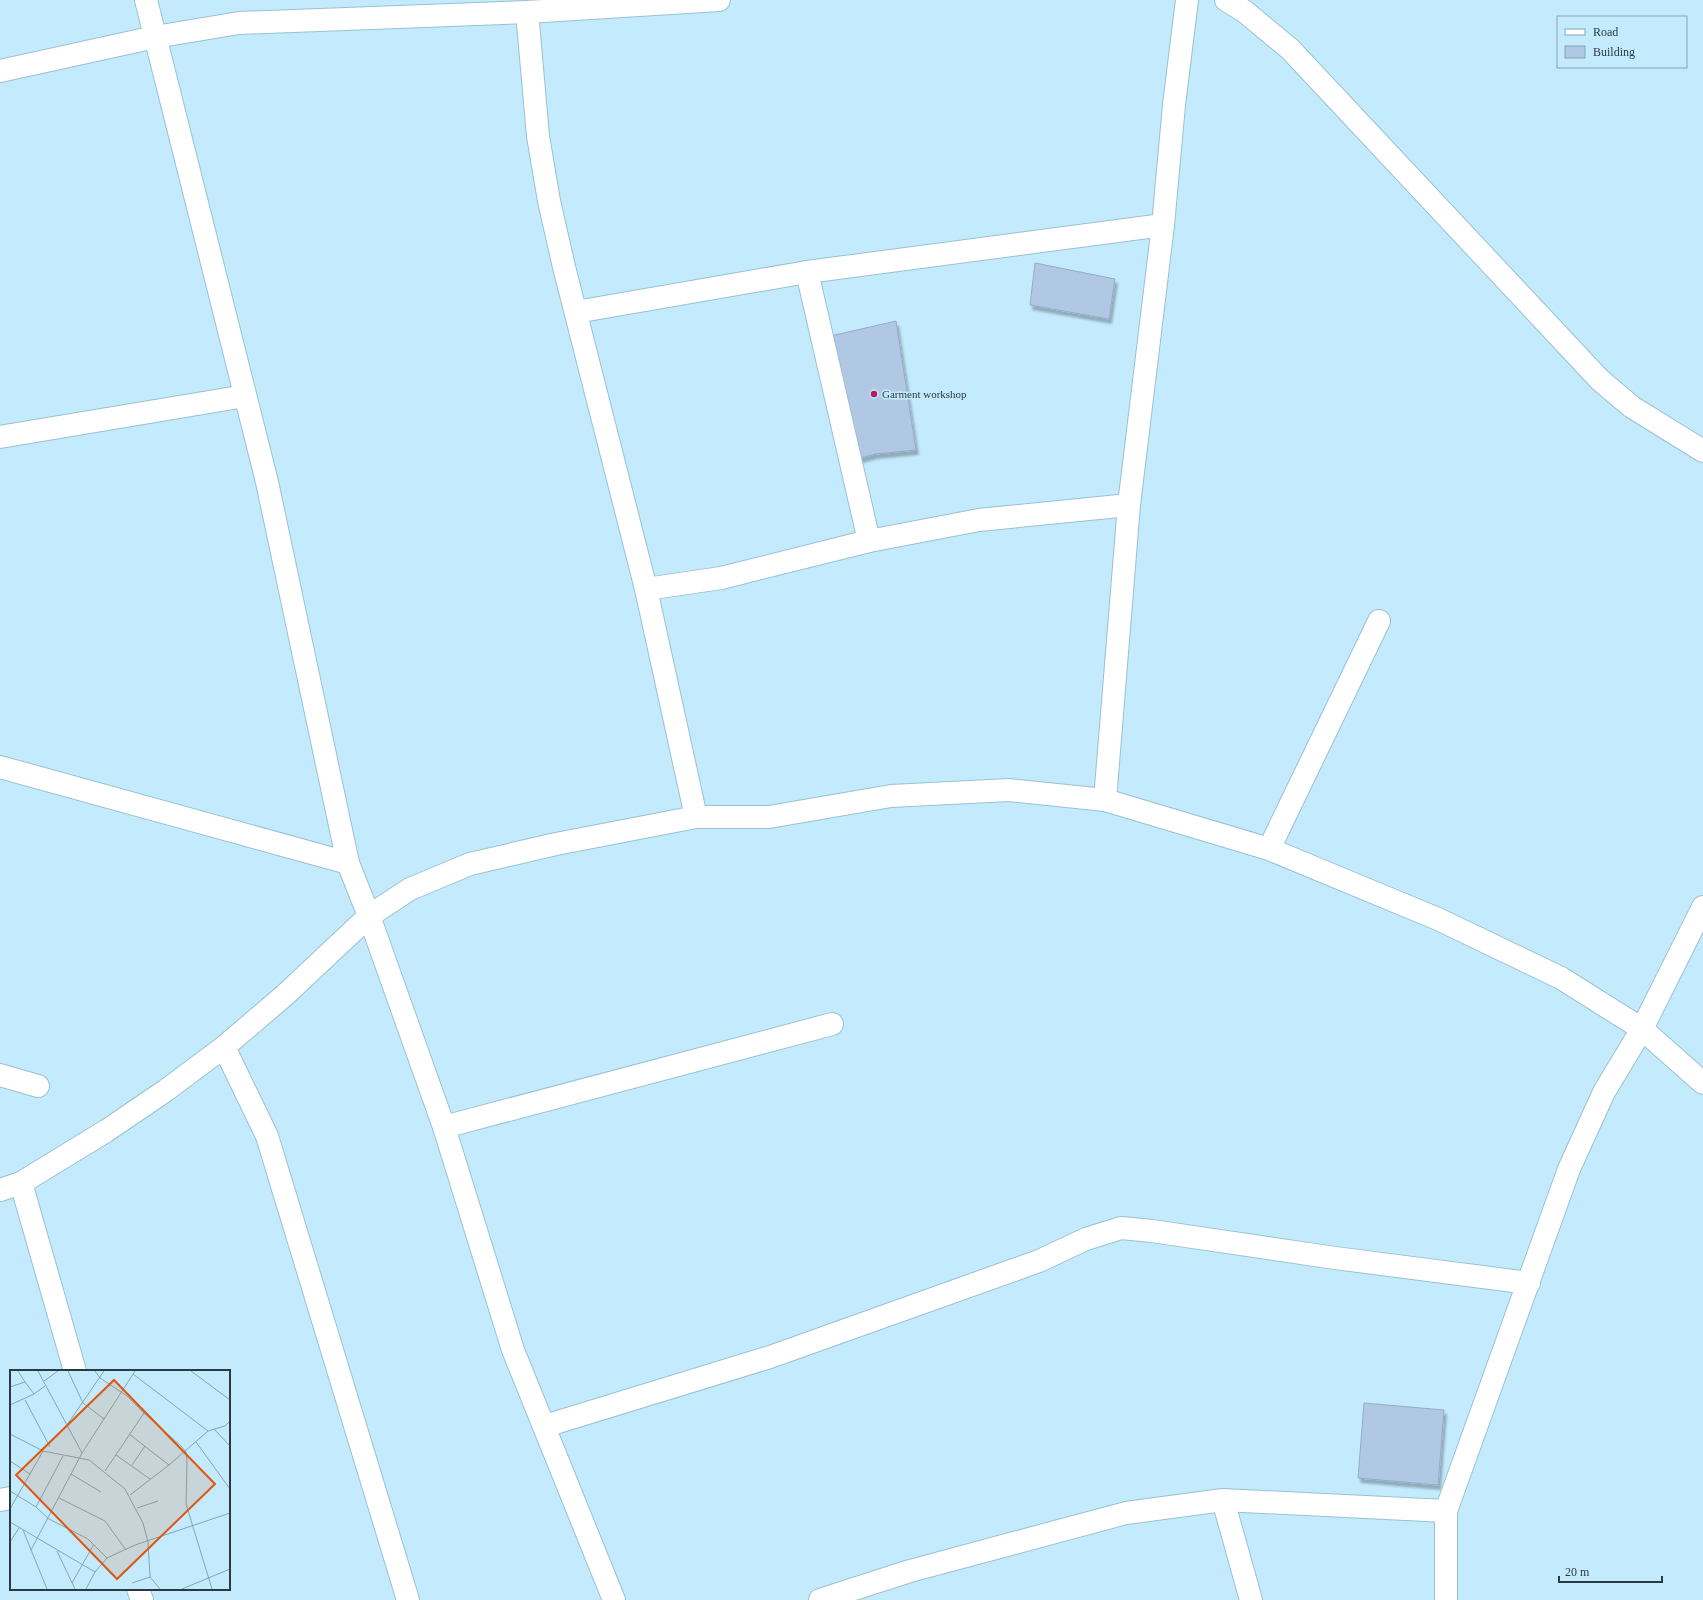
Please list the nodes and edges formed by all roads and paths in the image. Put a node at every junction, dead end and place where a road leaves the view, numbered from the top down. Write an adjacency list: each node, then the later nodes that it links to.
1 (146, 0): 6 (street)
2 (719, 0): 5 (street)
3 (1187, 0): 8 (street)
4 (1226, 0): 13 (street)
5 (527, 12): 6 (street); 10 (street)
6 (155, 37): 7 (street); 11 (street)
7 (0, 71)
8 (1163, 225): 9 (street); 14 (street)
9 (807, 272): 10 (street); 15 (street)
10 (576, 312): 16 (street)
11 (245, 396): 12 (street); 22 (street)
12 (0, 437)
13 (1703, 450)
14 (1129, 506): 15 (street); 19 (street)
15 (869, 541): 16 (street)
16 (646, 590): 20 (street)
17 (1379, 621): 21 (street)
18 (0, 767): 22 (street)
19 (1105, 800): 20 (street); 21 (street)
20 (696, 817): 24 (street)
21 (1269, 849): 26 (street)
22 (348, 864): 24 (street)
23 (1703, 907): 26 (street)
24 (369, 916): 27 (street); 31 (street)
25 (832, 1024): 31 (street)
26 (1642, 1029): 29 (street); 34 (street)
27 (224, 1047): 32 (street); 43 (street)
28 (0, 1075): 30 (street)
29 (1703, 1083)
30 (38, 1086)
31 (444, 1127): 36 (street)
32 (21, 1183): 33 (street); 35 (street)
33 (0, 1190)
34 (1528, 1283): 36 (street); 40 (street)
35 (75, 1370)
36 (545, 1426): 44 (street)
37 (10, 1498): 38 (street)
38 (0, 1500)
39 (1223, 1500): 40 (street); 45 (street); 46 (street)
40 (1446, 1511): 47 (street)
41 (138, 1590): 42 (street)
42 (142, 1600)
43 (408, 1600)
44 (614, 1600)
45 (820, 1600)
46 (1251, 1600)
47 (1446, 1600)

